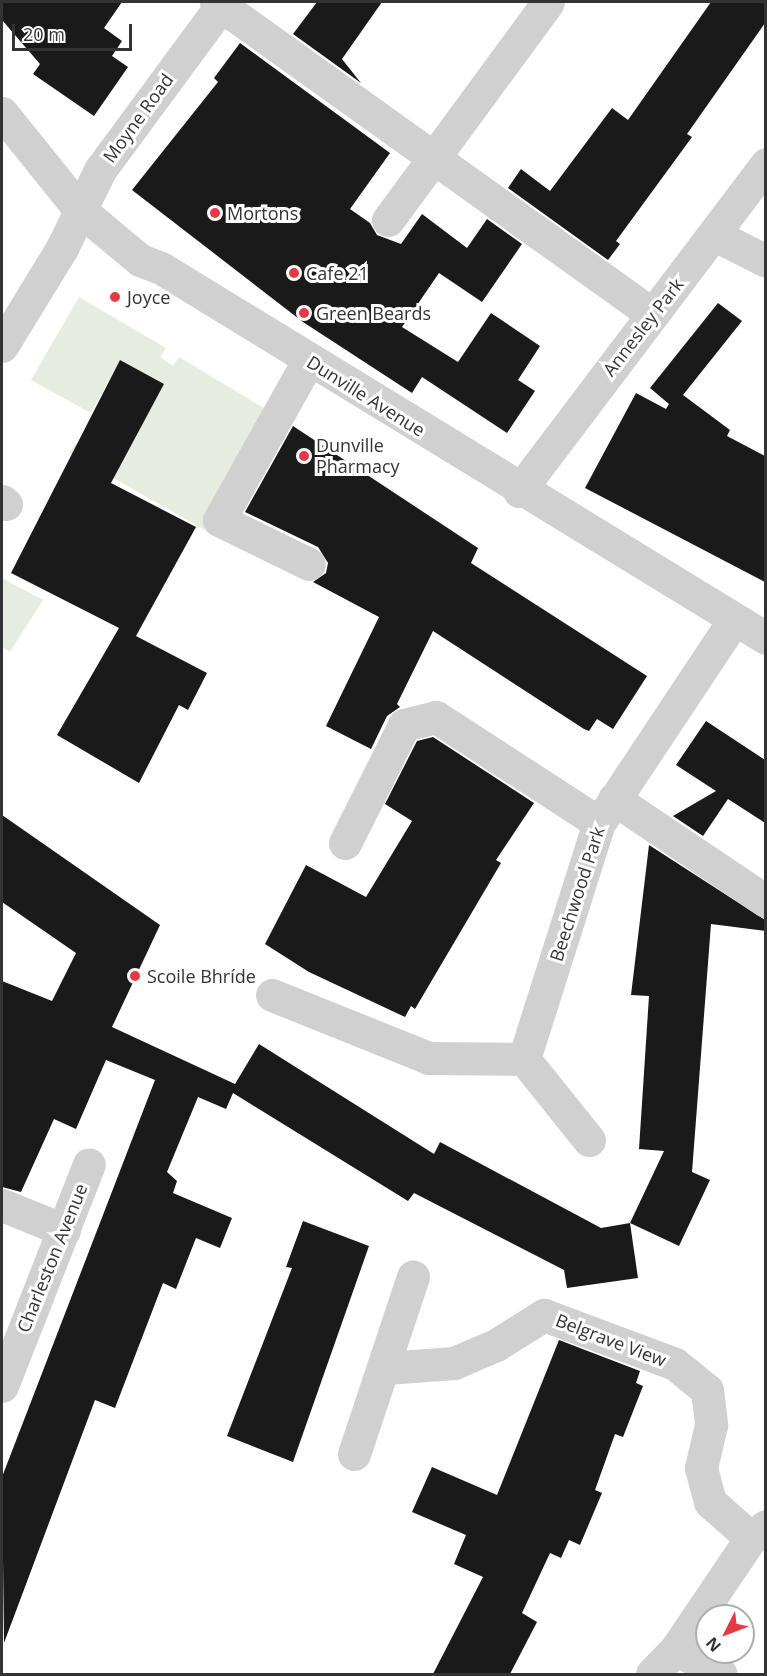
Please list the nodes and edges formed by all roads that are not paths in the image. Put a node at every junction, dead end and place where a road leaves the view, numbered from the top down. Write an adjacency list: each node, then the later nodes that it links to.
1 (548, 2): 4 (street)
2 (220, 3): 4 (street); 6 (street, Moyne Road)
3 (2, 113): 6 (street, Dunville Avenue)
4 (433, 159): 7 (street); 10 (street)
5 (765, 164): 8 (street, Annesley Park)
6 (80, 210): 11 (street, Moyne Road); 12 (street, Dunville Avenue)
7 (388, 220)
8 (716, 235): 9 (street); 10 (street, Annesley Park)
9 (765, 261)
10 (652, 314): 13 (street, Annesley Park)
11 (2, 346)
12 (308, 361): 13 (street, Dunville Avenue); 14 (street)
13 (519, 491): 15 (street, Dunville Avenue)
14 (309, 564)
15 (733, 621): 16 (street, Dunville Avenue); 17 (street, Beechwood Park)
16 (765, 638)
17 (607, 811): 18 (street); 19 (street); 21 (street, Beechwood Park)
18 (345, 843)
19 (765, 901)
20 (272, 995): 21 (street)
21 (524, 1059): 22 (street)
22 (589, 1140)
23 (89, 1164): 25 (street, Charleston Avenue)
24 (2, 1205): 25 (street)
25 (64, 1230): 28 (street, Charleston Avenue)
26 (413, 1277): 27 (street)
27 (386, 1368): 29 (street); 30 (street, Belgrave View)
28 (2, 1386)
29 (354, 1454)
30 (758, 1532): 31 (street)
31 (676, 1649): 32 (street); 33 (street)
32 (652, 1674)
33 (721, 1674)

